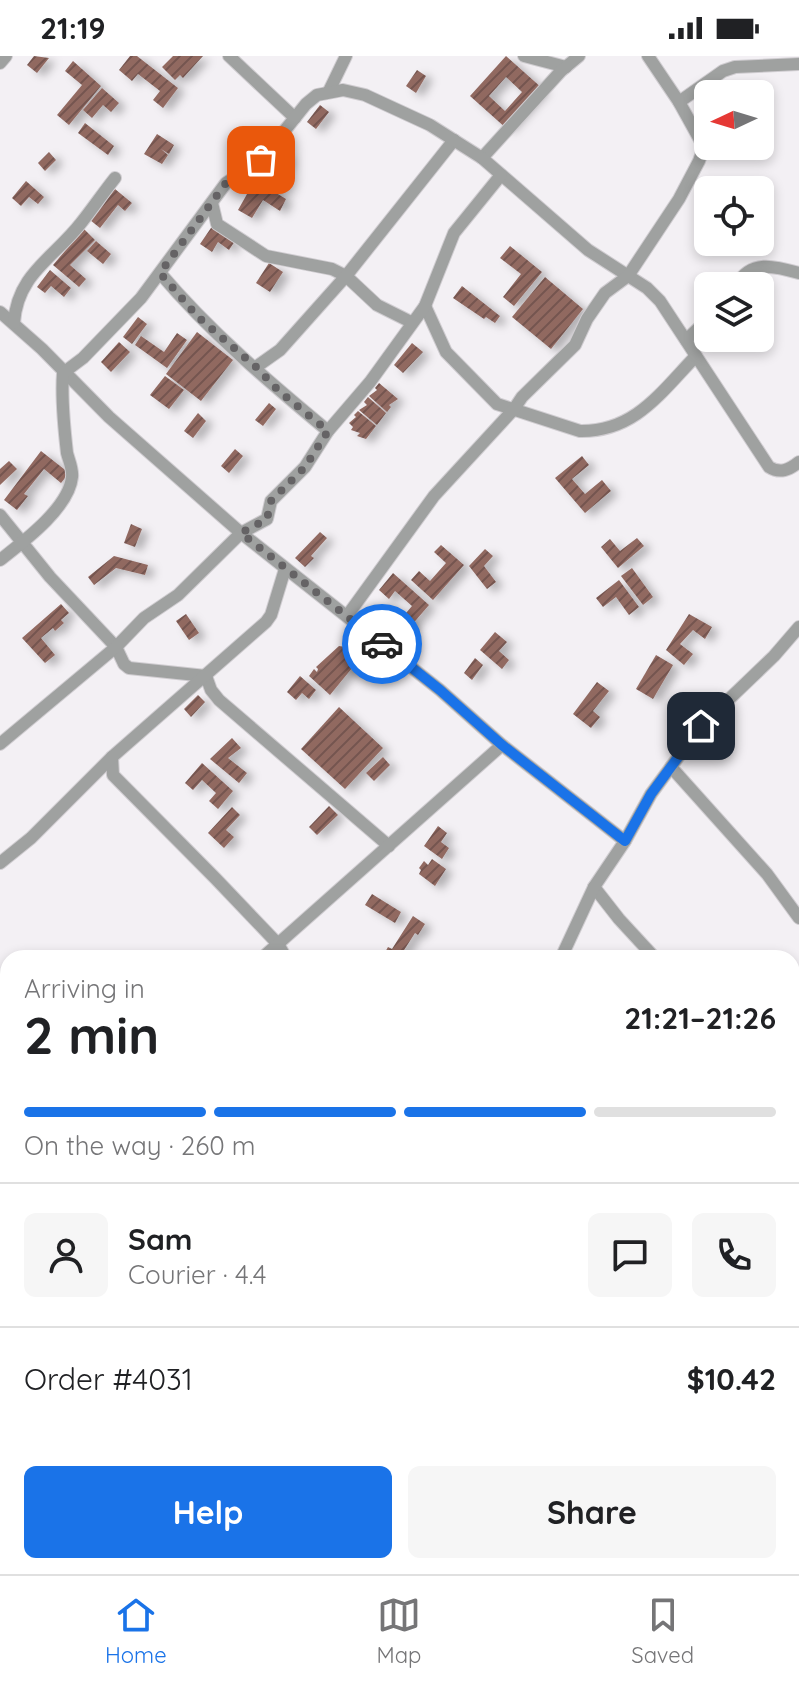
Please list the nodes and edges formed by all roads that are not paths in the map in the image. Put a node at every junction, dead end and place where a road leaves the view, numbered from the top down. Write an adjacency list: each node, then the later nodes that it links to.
1 (6, 56): 7 (street)
2 (229, 56): 12 (street)
3 (346, 56): 10 (street)
4 (524, 56): 9 (street)
5 (579, 56): 9 (street)
6 (648, 56): 11 (street)
7 (0, 63)
8 (799, 64): 11 (street)
9 (566, 67): 14 (street)
10 (329, 91): 12 (street); 13 (street)
11 (679, 102): 22 (street)
12 (295, 118): 17 (street)
13 (454, 140): 14 (street); 21 (street)
14 (482, 158): 15 (street)
15 (501, 175): 22 (street); 23 (street)
16 (115, 178): 26 (street)
17 (212, 203): 19 (street); 21 (street)
18 (748, 272): 20 (street)
19 (160, 273): 30 (street); 31 (street)
20 (798, 274)
21 (346, 276): 25 (street); 30 (street)
22 (628, 276): 28 (street); 32 (street)
23 (425, 306): 25 (street); 32 (street)
24 (0, 312): 26 (street)
25 (411, 322): 33 (street)
26 (14, 323): 31 (street)
27 (694, 332): 28 (street)
28 (686, 340): 29 (street)
29 (696, 356): 32 (street); 34 (street)
30 (256, 367): 33 (street)
31 (63, 373): 36 (street); 37 (street)
32 (514, 409): 40 (street)
33 (328, 431): 36 (street)
34 (799, 462)
35 (0, 515): 37 (street)
36 (241, 533): 39 (street); 42 (street)
37 (23, 544): 38 (street); 42 (street)
38 (0, 560)
39 (285, 569): 40 (street); 43 (street)
40 (347, 616): 45 (street)
41 (799, 627): 47 (street)
42 (116, 647): 43 (street); 44 (street)
43 (206, 676): 46 (street); 49 (street)
44 (0, 744)
45 (502, 745): 48 (street); 49 (street)
46 (112, 757): 50 (street); 53 (street)
47 (671, 767): 48 (street); 52 (street)
48 (625, 841): 51 (street)
49 (389, 846): 53 (street)
50 (0, 863)
51 (594, 887): 56 (street); 57 (street)
52 (799, 918)
53 (278, 944): 54 (street); 55 (street)
54 (271, 950)
55 (281, 950)
56 (565, 950)
57 (648, 950)

